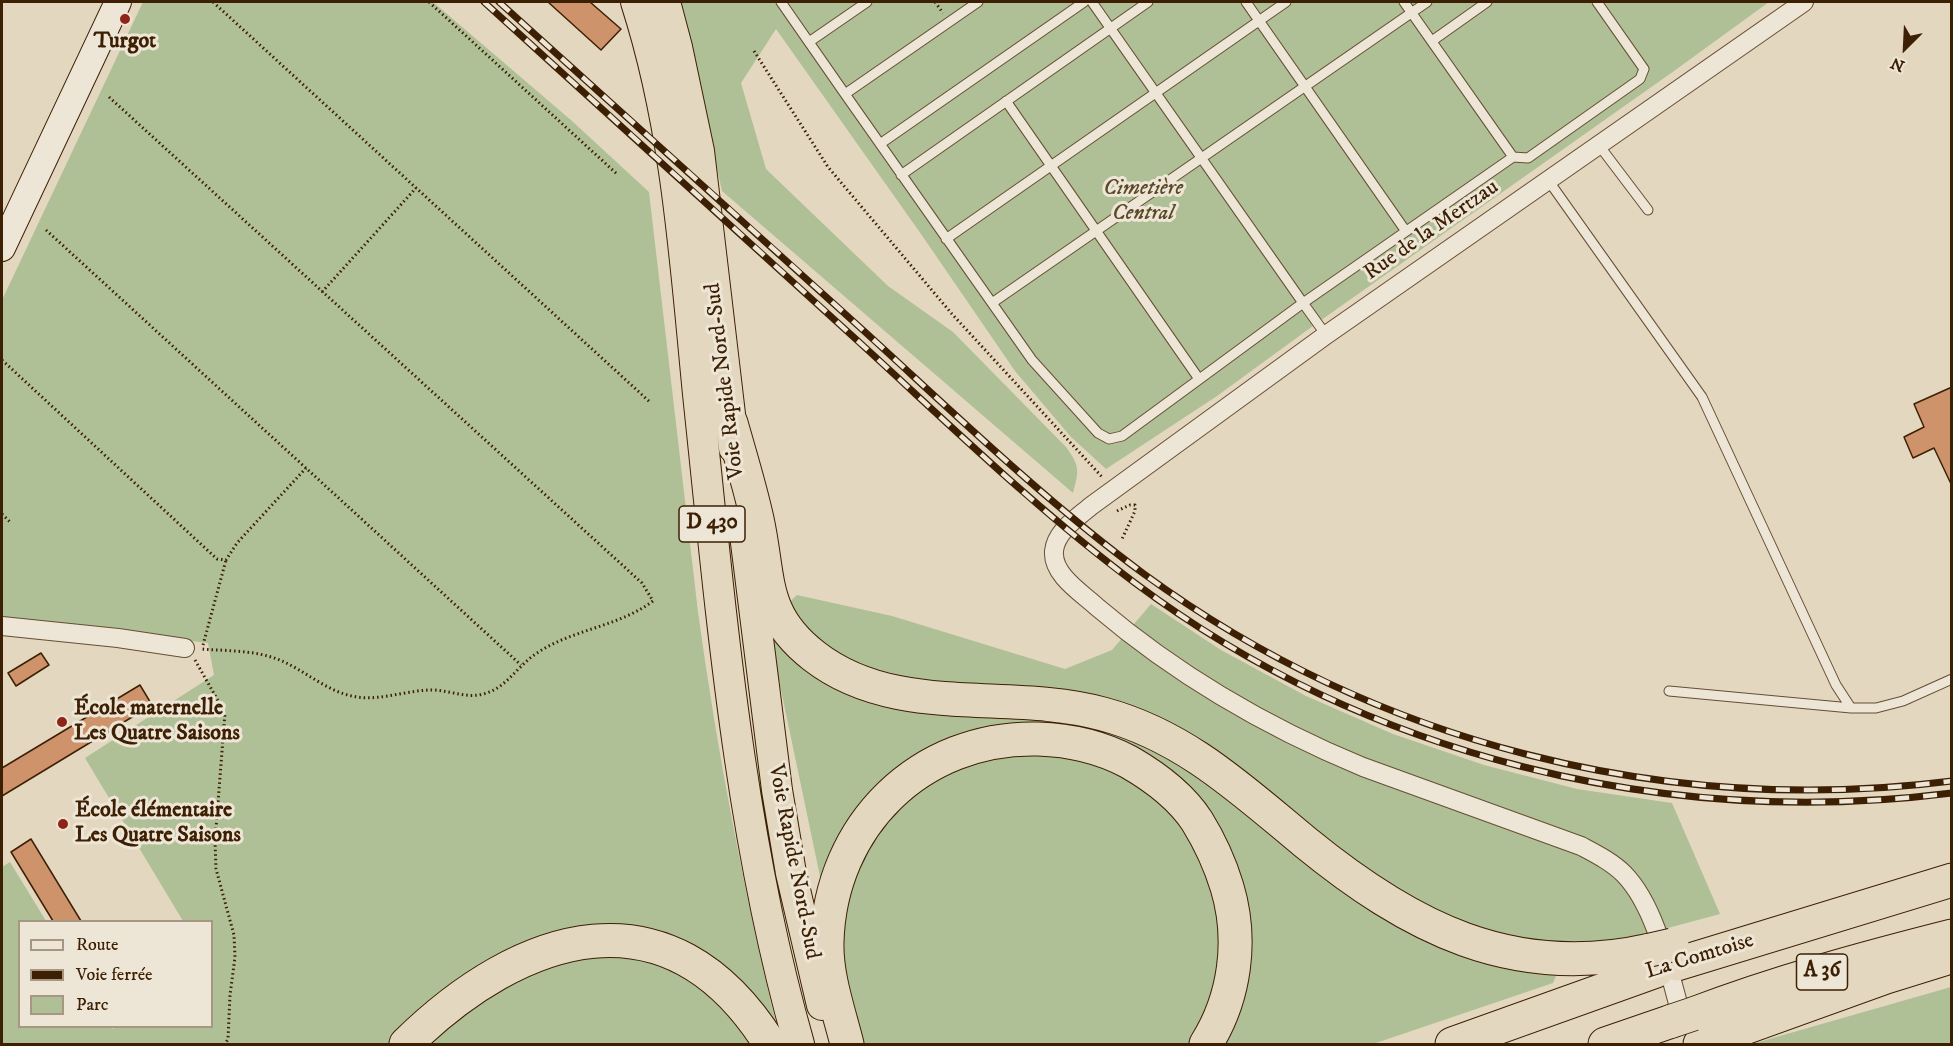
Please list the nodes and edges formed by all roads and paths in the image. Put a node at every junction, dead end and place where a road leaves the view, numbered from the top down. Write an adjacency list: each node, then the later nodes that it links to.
1 (118, 2): 44 (main road)
2 (213, 2): 38 (path)
3 (429, 2): 35 (path)
4 (636, 2): 74 (highway, Voie Rapide Nord-Sud / D 430)
5 (664, 2): 52 (highway, Voie Rapide Nord-Sud / D 430)
6 (781, 2): 23 (lane)
7 (867, 2): 23 (lane)
8 (978, 2): 27 (lane)
9 (1084, 2): 30 (lane)
10 (1092, 2): 21 (lane)
11 (1148, 2): 21 (lane)
12 (1246, 2): 20 (lane)
13 (1286, 2): 20 (lane)
14 (1404, 2): 19 (lane)
15 (1427, 2): 19 (lane)
16 (1487, 2): 22 (lane)
17 (1597, 2): 32 (lane)
18 (1804, 2): 31 (street, Rue de la Mertzau)
19 (1412, 12): 22 (lane); 25 (lane)
20 (1259, 20): 25 (lane); 26 (lane)
21 (1110, 28): 26 (lane); 29 (lane)
22 (1432, 41): 32 (lane)
23 (809, 42): 27 (lane)
24 (754, 51): 54 (path)
25 (1305, 86): 33 (lane); 41 (lane)
26 (1155, 93): 33 (lane); 34 (lane)
27 (845, 94): 30 (lane)
28 (109, 97): 45 (path)
29 (1006, 101): 34 (lane); 36 (lane)
30 (880, 144): 36 (lane)
31 (1598, 144): 37 (street, Rue de la Mertzau); 39 (lane)
32 (1513, 157): 41 (lane)
33 (1201, 159): 42 (lane); 47 (lane)
34 (1051, 166): 42 (lane); 43 (lane)
35 (617, 174)
36 (901, 174): 43 (lane)
37 (1548, 180): 48 (street, Rue de la Mertzau); 65 (lane)
38 (416, 188): 45 (path); 51 (path)
39 (1648, 210)
40 (46, 230): 53 (path)
41 (1405, 230): 47 (lane)
42 (1096, 231): 46 (lane); 50 (lane)
43 (946, 239): 46 (lane)
44 (2, 248)
45 (322, 292): 62 (path)
46 (992, 303): 50 (lane)
47 (1303, 303): 48 (lane); 50 (lane)
48 (1326, 334): 54 (street, Rue de la Mertzau)
49 (2, 360): 59 (path)
50 (1199, 379)
51 (651, 403)
52 (731, 423): 68 (highway); 75 (highway, Voie Rapide Nord-Sud / D 430)
53 (306, 468): 59 (path); 62 (path)
54 (1114, 490): 70 (street, Rue de la Mertzau)
55 (1135, 511): 58 (path)
56 (2, 514): 57 (path)
57 (10, 522)
58 (1122, 539)
59 (226, 560): 61 (path)
60 (2, 626): 61 (street)
61 (194, 648): 62 (path); 71 (path)
62 (521, 665)
63 (1952, 679): 65 (lane)
64 (1669, 691): 65 (lane)
65 (1851, 708)
66 (1952, 880): 68 (highway, La Comtoise / A 36)
67 (1952, 936): 70 (highway, A 36)
68 (1664, 957): 78 (highway, La Comtoise / A 36)
69 (1952, 957): 70 (highway)
70 (1692, 1033): 79 (highway, A 36)
71 (225, 1044)
72 (406, 1044): 73 (highway)
73 (770, 1044)
74 (799, 1044)
75 (832, 1044)
76 (847, 1044): 77 (highway)
77 (1206, 1044)
78 (1452, 1044)
79 (1605, 1044)

